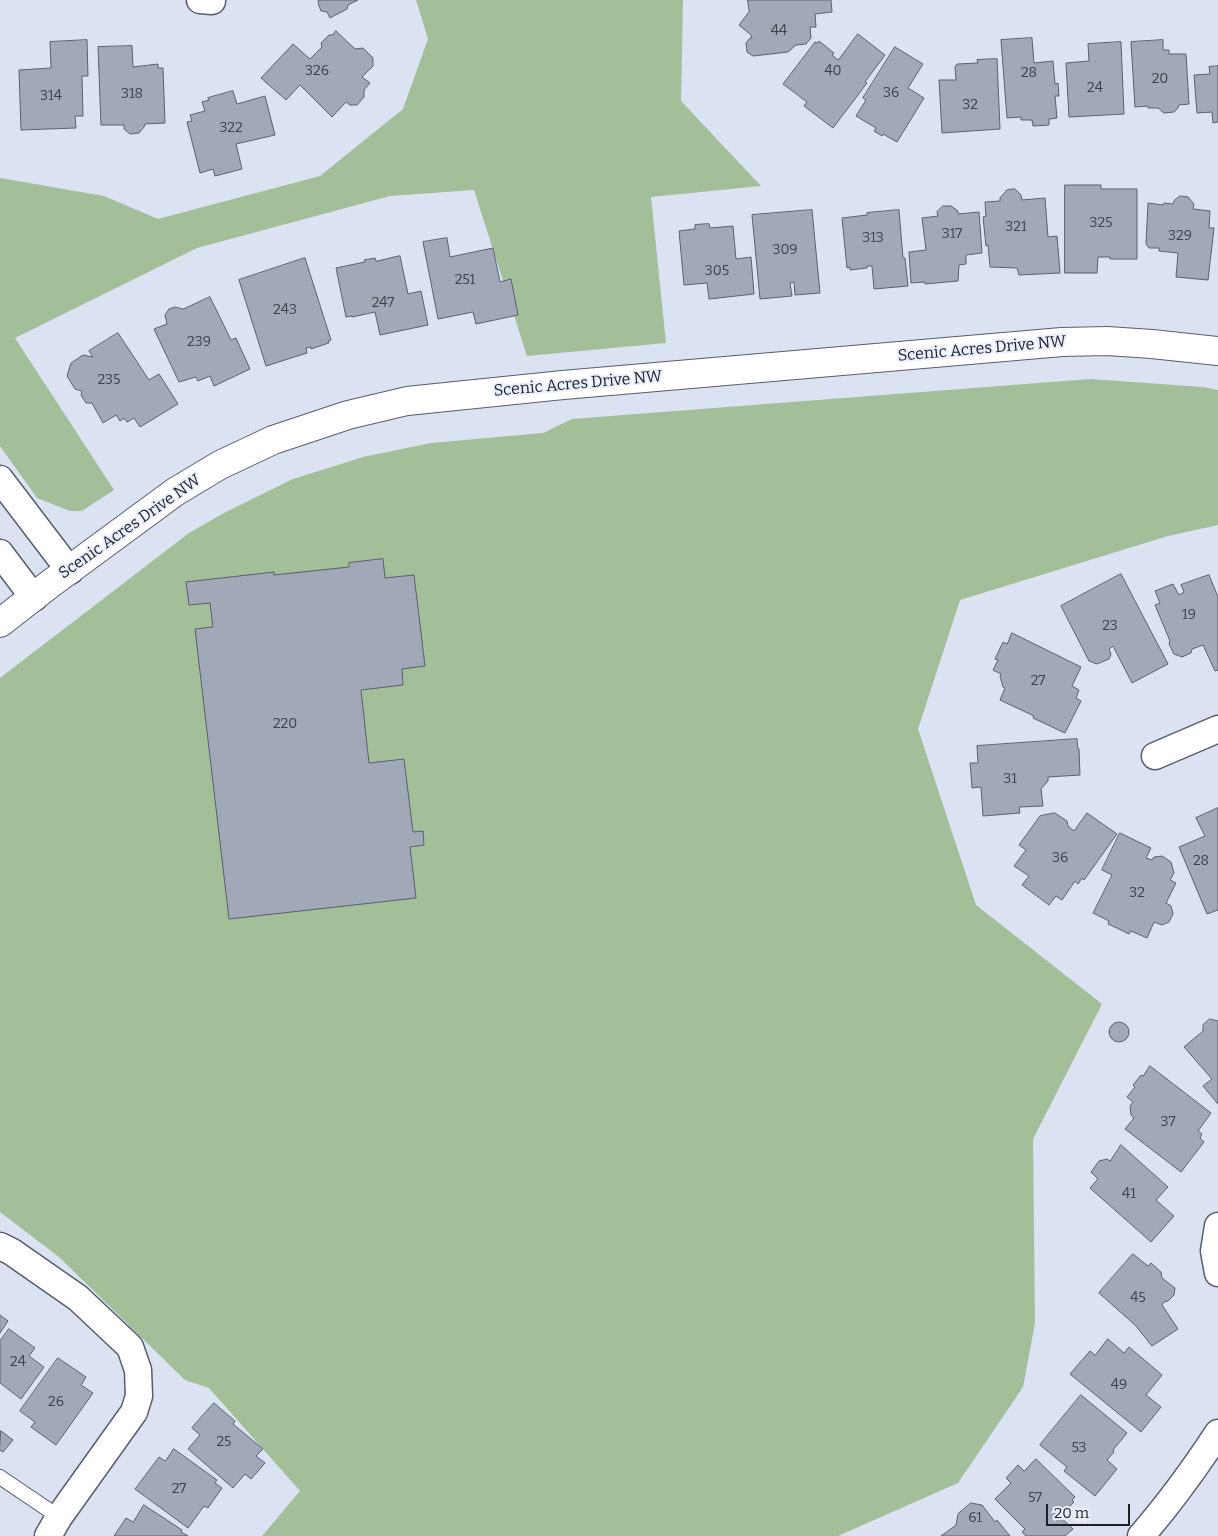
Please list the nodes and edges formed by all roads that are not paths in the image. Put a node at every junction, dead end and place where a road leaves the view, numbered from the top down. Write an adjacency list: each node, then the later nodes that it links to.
1 (1218, 351): 4 (street, Scenic Acres Drive NW)
2 (0, 479): 4 (street)
3 (0, 553): 5 (street)
4 (70, 571): 5 (street, Scenic Acres Drive NW)
5 (34, 598): 6 (street, Scenic Acres Drive NW)
6 (0, 623)
7 (1218, 729): 8 (street)
8 (1155, 756)
9 (1218, 1226): 11 (street)
10 (0, 1246): 14 (street)
11 (1218, 1272)
12 (1218, 1432): 15 (street)
13 (0, 1477): 14 (lane)
14 (54, 1527)
15 (1141, 1536)

